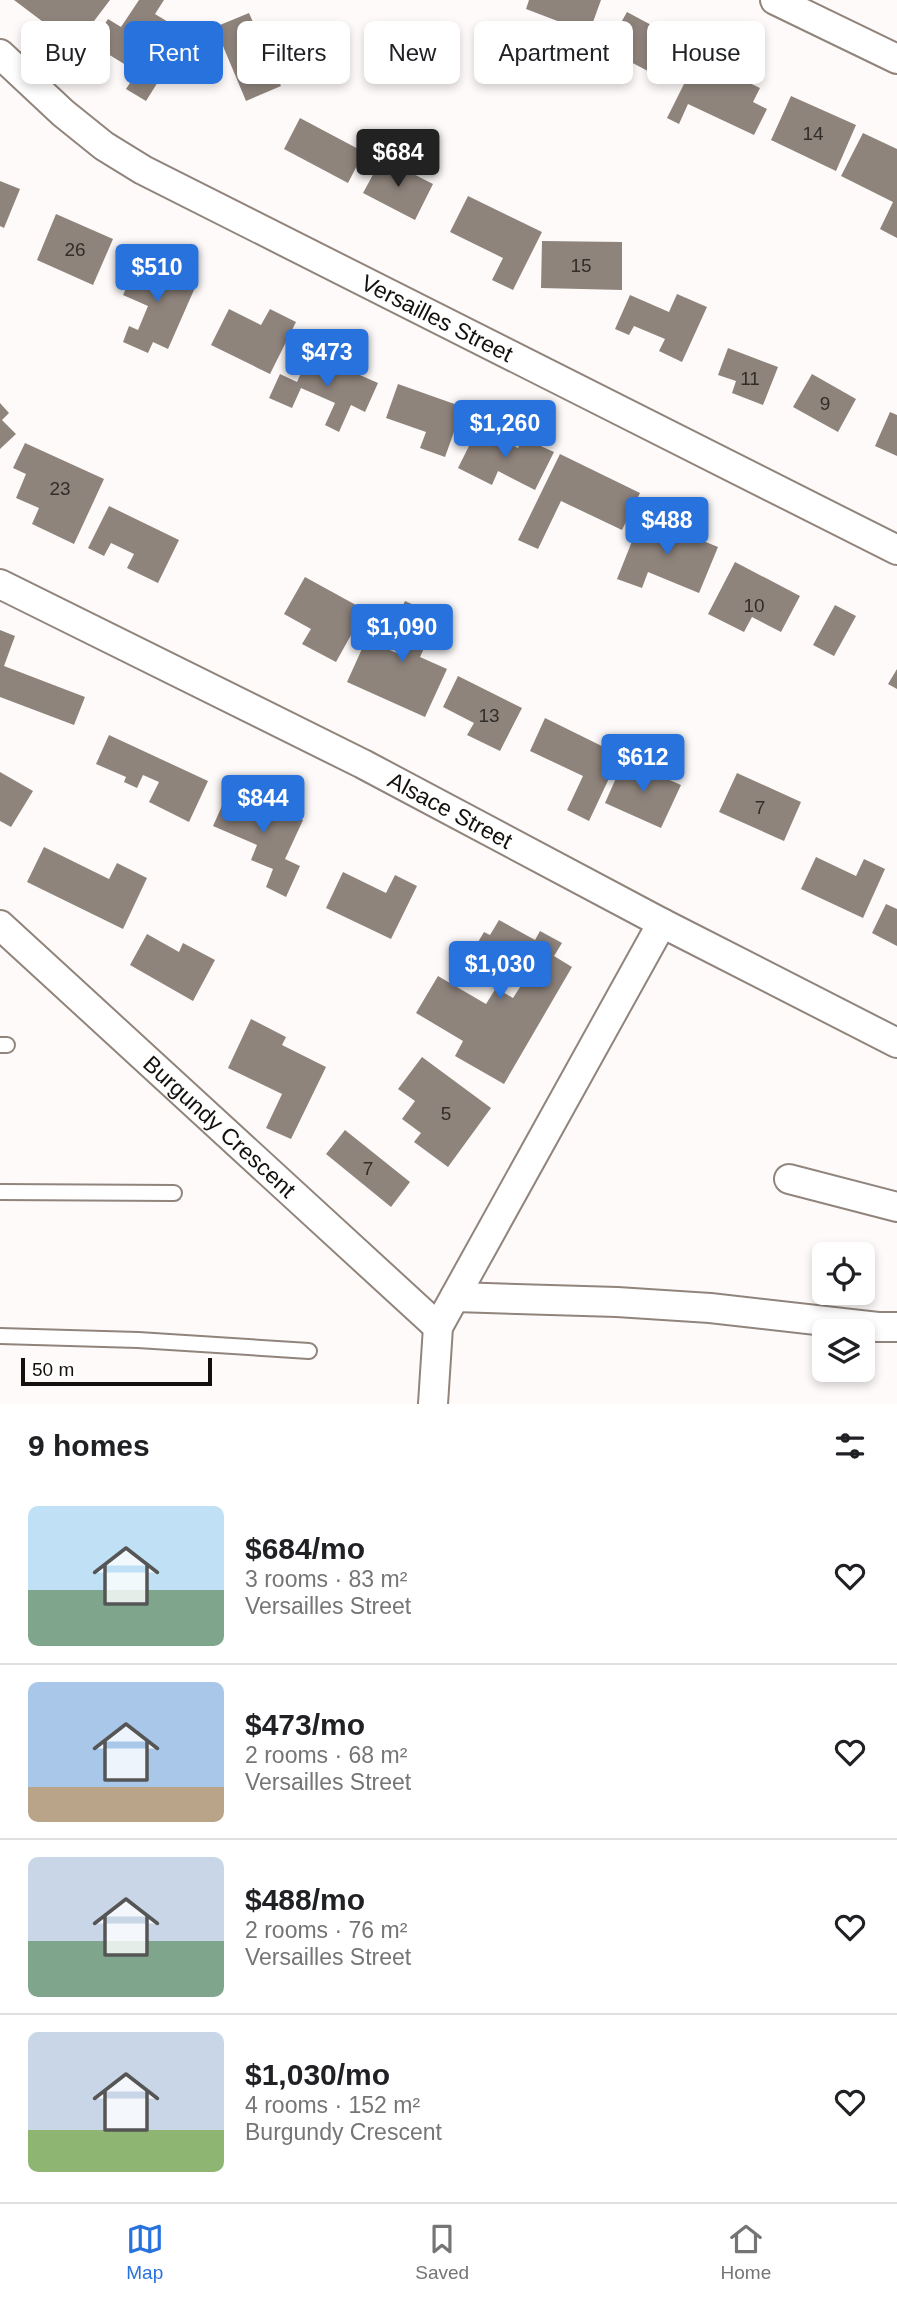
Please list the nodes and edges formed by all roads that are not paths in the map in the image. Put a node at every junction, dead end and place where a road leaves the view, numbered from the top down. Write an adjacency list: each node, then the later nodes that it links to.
1 (775, 0): 3 (street)
2 (0, 54): 4 (street, Versailles Street)
3 (897, 59)
4 (897, 550)
5 (0, 584): 6 (street, Alsace Street)
6 (662, 923): 8 (street, Alsace Street); 13 (street)
7 (0, 925): 14 (street, Burgundy Crescent)
8 (897, 1042)
9 (789, 1179): 12 (street)
10 (0, 1192): 11 (lane)
11 (174, 1194)
12 (897, 1207)
13 (455, 1297): 14 (street); 15 (street)
14 (438, 1327): 18 (street)
15 (897, 1327)
16 (0, 1336): 17 (lane)
17 (309, 1351)
18 (433, 1403)

